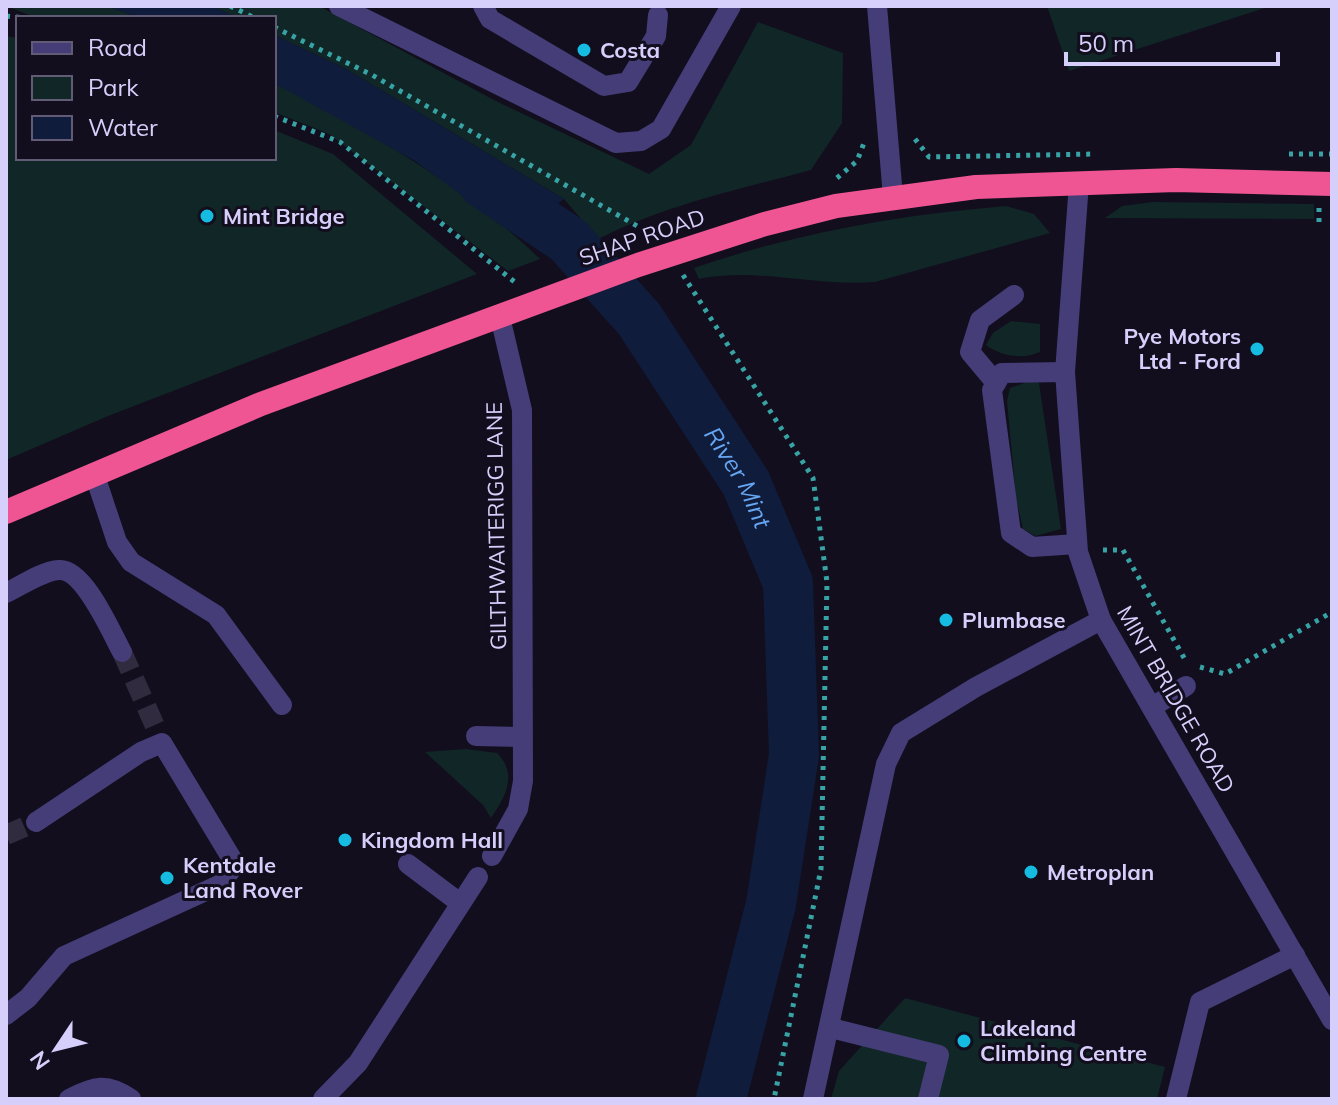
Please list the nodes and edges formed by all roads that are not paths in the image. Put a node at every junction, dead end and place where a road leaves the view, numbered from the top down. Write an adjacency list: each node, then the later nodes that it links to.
1 (339, 6): 3 (street)
2 (483, 6): 5 (street)
3 (731, 6)
4 (877, 6): 8 (street)
5 (658, 15)
6 (1079, 183): 7 (highway, SHAP ROAD); 8 (highway, SHAP ROAD); 11 (street, MINT BRIDGE ROAD)
7 (1325, 194)
8 (893, 197): 10 (highway, SHAP ROAD)
9 (1014, 295): 12 (street)
10 (500, 317): 13 (highway, SHAP ROAD); 23 (street, GILTHWAITERIGG LANE)
11 (1065, 372): 12 (street); 15 (street, MINT BRIDGE ROAD)
12 (996, 383): 15 (street)
13 (94, 473): 14 (highway, SHAP ROAD); 20 (street)
14 (6, 512)
15 (1078, 548): 17 (street, MINT BRIDGE ROAD)
16 (6, 593): 18 (street)
17 (1101, 620): 21 (street, MINT BRIDGE ROAD); 32 (street)
18 (122, 652)
19 (1186, 686): 21 (street)
20 (282, 705)
21 (1152, 707): 29 (street, MINT BRIDGE ROAD)
22 (476, 736): 23 (street)
23 (522, 737): 25 (street, GILTHWAITERIGG LANE)
24 (36, 822): 30 (street)
25 (492, 856)
26 (408, 864): 28 (street)
27 (478, 877): 28 (street)
28 (460, 903): 35 (street)
29 (1295, 955): 31 (street, MINT BRIDGE ROAD); 38 (street)
30 (6, 1015)
31 (1332, 1020)
32 (831, 1028): 36 (street); 37 (street)
33 (69, 1099): 34 (street)
34 (131, 1099)
35 (323, 1099)
36 (813, 1099)
37 (928, 1099)
38 (1176, 1099)

